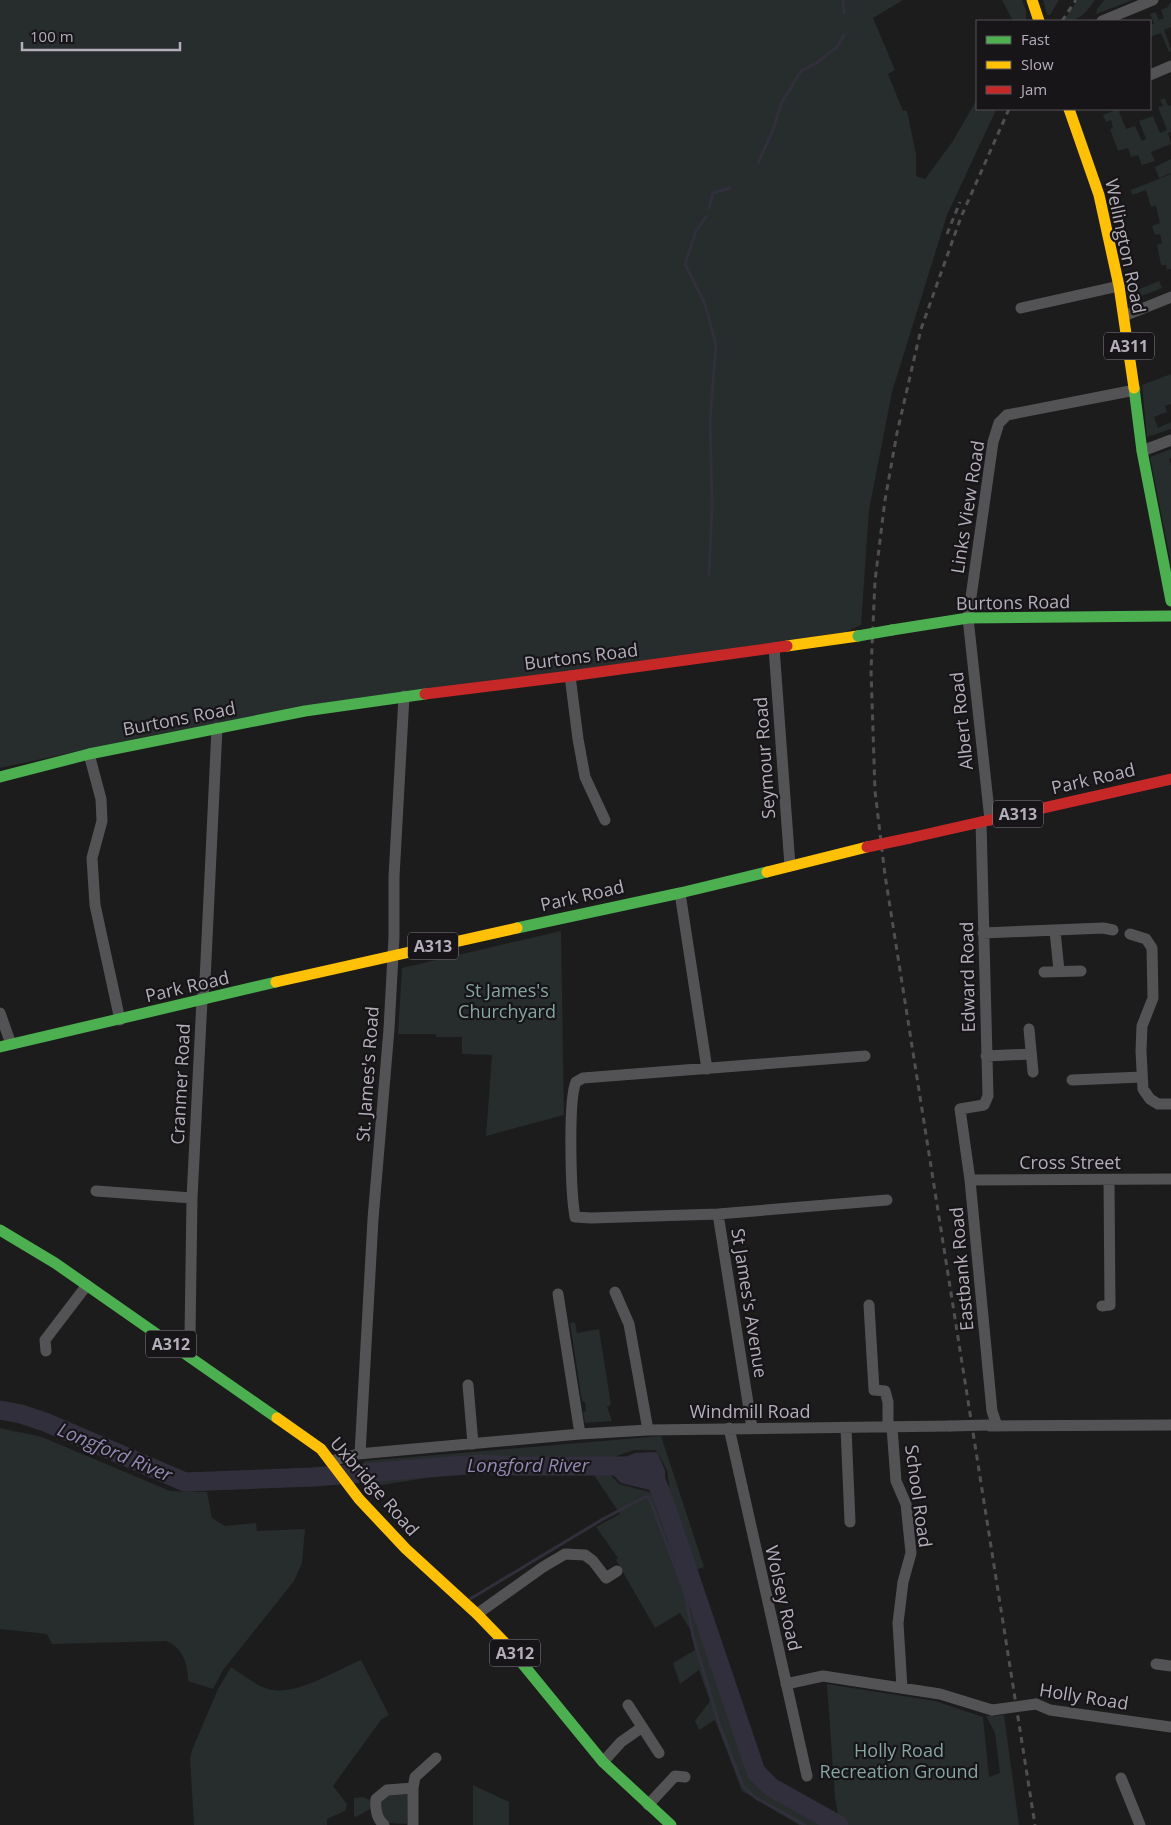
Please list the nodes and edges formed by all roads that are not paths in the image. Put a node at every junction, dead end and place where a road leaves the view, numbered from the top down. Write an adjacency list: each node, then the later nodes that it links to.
1 (1032, 0): 3 (main road)
2 (1152, 0): 4 (street)
3 (1039, 20)
4 (1104, 20)
5 (1171, 66): 6 (street)
6 (1151, 75)
7 (1069, 110): 8 (main road, Wellington Road / A311)
8 (1119, 286): 10 (street); 11 (main road, Wellington Road / A311)
9 (1171, 297): 11 (street)
10 (1020, 308)
11 (1124, 316): 12 (main road, Wellington Road / A311)
12 (1135, 390): 14 (main road, Wellington Road / A311); 18 (street, Links View Road)
13 (1171, 440): 14 (street)
14 (1142, 451): 15 (main road, Wellington Road / A311)
15 (1170, 587): 16 (main road, Wellington Road / A311)
16 (1171, 601)
17 (1171, 616): 18 (main road, Burtons Road)
18 (968, 618): 19 (main road, Burtons Road, bridge); 27 (street, Albert Road)
19 (774, 648): 20 (main road, Burtons Road); 28 (street, Seymour Road)
20 (570, 676): 21 (main road, Burtons Road); 26 (street)
21 (404, 696): 22 (main road, Burtons Road); 34 (street, St. James's Road)
22 (217, 728): 23 (main road, Burtons Road); 38 (street, Cranmer Road)
23 (89, 754): 24 (main road, Burtons Road); 40 (street)
24 (0, 776)
25 (1171, 779): 27 (main road, Park Road / A313)
26 (605, 820)
27 (985, 821): 28 (main road, Park Road / A313, bridge); 32 (street, Edward Road)
28 (790, 866): 29 (main road, Park Road / A313)
29 (680, 892): 34 (main road, Park Road / A313); 46 (street)
30 (1113, 930): 31 (street)
31 (1055, 931): 32 (street); 37 (street)
32 (983, 933): 45 (street, Edward Road)
33 (1130, 934): 48 (street)
34 (393, 955): 38 (main road, Park Road / A313); 77 (street, St. James's Road)
35 (1081, 971): 37 (street)
36 (1044, 972): 37 (street)
37 (1059, 972)
38 (202, 1000): 40 (main road, Park Road / A313); 56 (street, Cranmer Road)
39 (0, 1013): 42 (street)
40 (120, 1020): 42 (main road, Park Road / A313)
41 (1029, 1029): 43 (street)
42 (5, 1046)
43 (1031, 1054): 45 (street); 47 (street)
44 (865, 1056): 46 (street, St James's Avenue)
45 (986, 1056): 51 (street, Edward Road)
46 (707, 1069): 58 (street, St James's Avenue)
47 (1033, 1072)
48 (1142, 1077): 49 (street); 50 (street)
49 (1072, 1080)
50 (1171, 1104)
51 (960, 1109): 53 (street, Eastbank Road)
52 (1171, 1179): 54 (street, Cross Street)
53 (970, 1180): 54 (street, Cross Street); 69 (street, Eastbank Road)
54 (1109, 1180): 64 (street)
55 (96, 1191): 56 (street)
56 (192, 1198): 66 (street, Cranmer Road)
57 (887, 1200): 58 (street, St James's Avenue)
58 (718, 1214): 72 (street, St James's Avenue)
59 (0, 1230): 60 (main road, Uxbridge Road / A312)
60 (87, 1285): 65 (street); 66 (main road, Uxbridge Road / A312)
61 (615, 1292): 74 (street)
62 (558, 1294): 75 (street)
63 (869, 1305): 70 (street, School Road)
64 (1102, 1306)
65 (46, 1351)
66 (183, 1352): 78 (main road, Uxbridge Road / A312)
67 (468, 1385): 76 (street)
68 (1171, 1425): 69 (street, Windmill Road)
69 (992, 1426): 70 (street, Windmill Road, bridge)
70 (890, 1427): 73 (street, Windmill Road); 85 (street, School Road)
71 (728, 1428): 72 (street, Windmill Road); 74 (street, Windmill Road); 84 (street, Wolsey Road)
72 (752, 1428): 73 (street, Windmill Road)
73 (846, 1428): 79 (street)
74 (648, 1430): 75 (street, Windmill Road)
75 (580, 1434): 76 (street, Windmill Road)
76 (473, 1444): 77 (street, Windmill Road)
77 (360, 1454): 78 (street, Windmill Road)
78 (334, 1463): 81 (main road, Uxbridge Road / A312)
79 (850, 1522)
80 (617, 1571): 81 (street)
81 (477, 1614): 91 (main road, Uxbridge Road / A312)
82 (1156, 1664): 83 (street)
83 (1171, 1666)
84 (786, 1684): 85 (street); 93 (street, Wolsey Road)
85 (902, 1688): 87 (street, Holly Road, bridge)
86 (628, 1705): 88 (street)
87 (1171, 1727)
88 (641, 1728): 89 (street); 91 (street)
89 (658, 1753)
90 (436, 1758): 95 (street)
91 (603, 1762): 96 (main road, Uxbridge Road / A312)
92 (677, 1774): 96 (street)
93 (807, 1776)
94 (1121, 1778): 100 (street)
95 (413, 1788): 97 (street); 98 (street)
96 (648, 1805): 99 (main road, Uxbridge Road / A312)
97 (384, 1825)
98 (413, 1825)
99 (671, 1825)
100 (1140, 1825)

